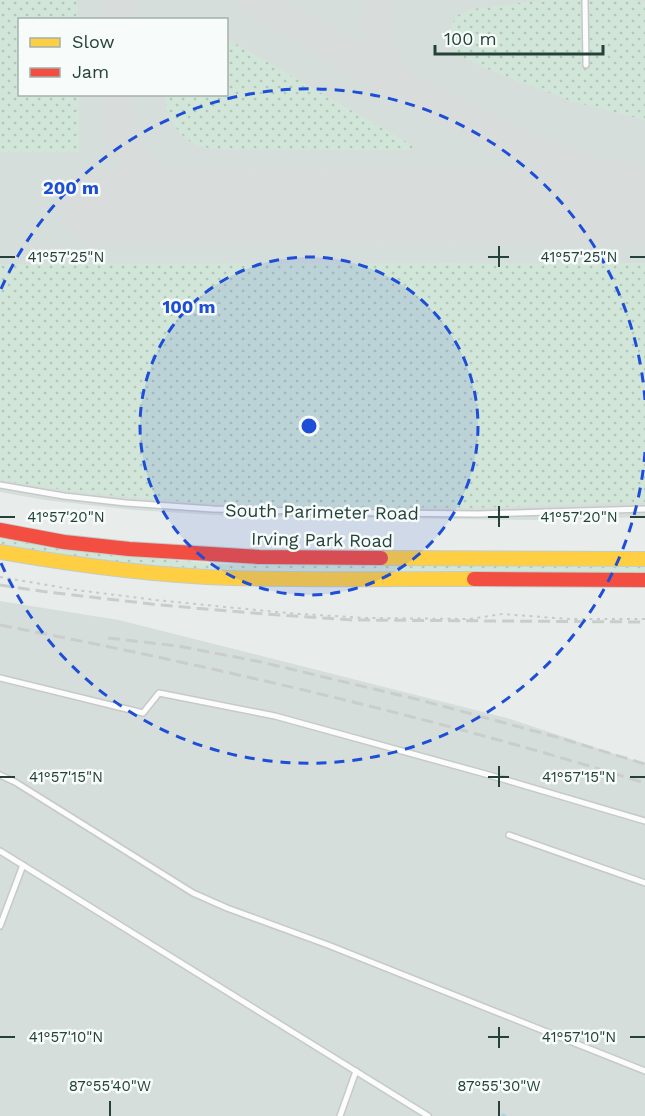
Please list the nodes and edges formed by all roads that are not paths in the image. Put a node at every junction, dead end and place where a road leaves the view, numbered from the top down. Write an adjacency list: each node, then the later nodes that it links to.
1 (585, 0): 2 (lane)
2 (586, 65)
3 (0, 485): 4 (lane, South Parimeter Road)
4 (645, 508)
5 (0, 530): 7 (main road, Irving Park Road)
6 (0, 552): 8 (main road, Irving Park Road)
7 (645, 560)
8 (645, 580)
9 (0, 678): 11 (lane)
10 (0, 775): 18 (lane)
11 (645, 821)
12 (509, 835): 15 (lane)
13 (0, 851): 14 (lane)
14 (23, 865): 16 (lane); 17 (lane)
15 (645, 883)
16 (0, 926)
17 (356, 1071): 19 (lane); 20 (lane)
18 (645, 1071)
19 (340, 1116)
20 (428, 1116)

